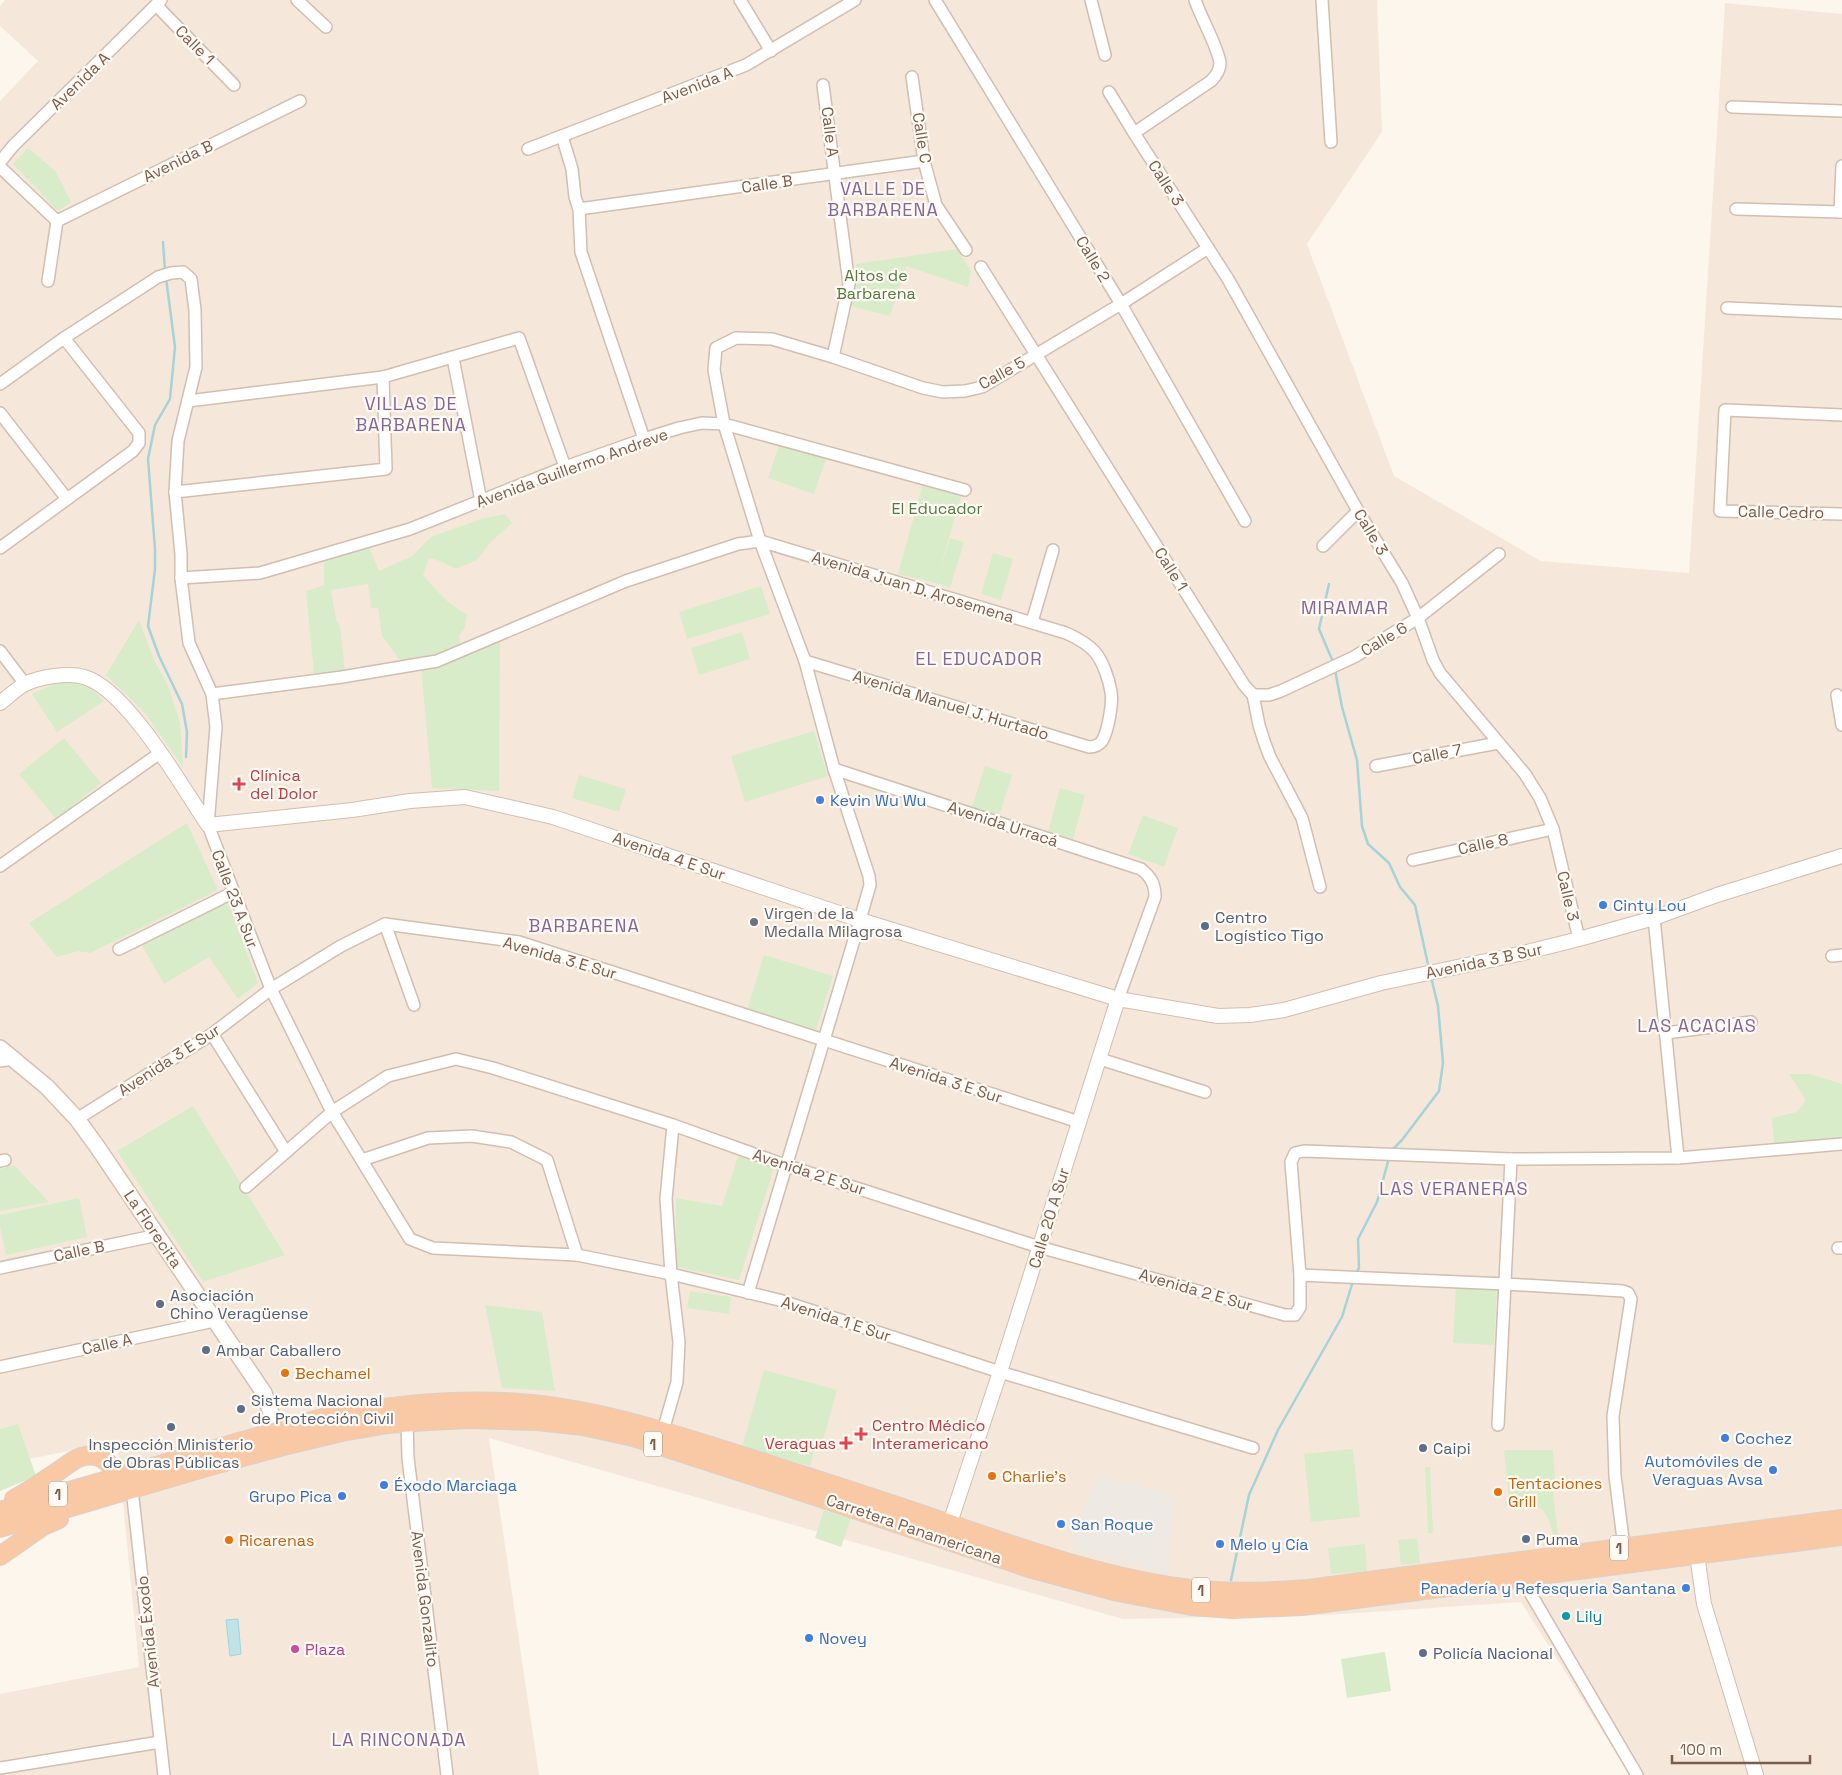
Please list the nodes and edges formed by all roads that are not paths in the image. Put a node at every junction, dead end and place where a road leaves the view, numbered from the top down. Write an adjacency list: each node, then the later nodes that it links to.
1 (296, 0): 9 (street)
2 (740, 0): 10 (street)
3 (855, 0): 10 (street, Avenida A)
4 (935, 0): 36 (street, Calle 2)
5 (1091, 0): 11 (street)
6 (1195, 0): 19 (street)
7 (1322, 0): 21 (street)
8 (158, 3): 13 (street, Calle 1); 24 (street, Avenida A)
9 (326, 28)
10 (771, 51): 20 (street, Avenida A)
11 (1105, 55)
12 (912, 77): 23 (street, Calle C)
13 (234, 85)
14 (823, 86): 27 (street, Calle A)
15 (1110, 92): 19 (street, Calle 3)
16 (300, 100): 31 (street, Avenida B)
17 (1732, 107): 18 (street)
18 (1842, 110)
19 (1134, 133): 32 (street, Calle 3)
20 (562, 136): 22 (street, Avenida A); 28 (street)
21 (1330, 142)
22 (528, 150)
23 (924, 161): 27 (street, Calle B); 33 (street, Calle C)
24 (0, 162)
25 (1842, 166): 30 (street)
26 (0, 167): 31 (street)
27 (835, 174): 28 (street, Calle B); 41 (street, Calle A)
28 (579, 209): 49 (street)
29 (1736, 209): 30 (street)
30 (1841, 212)
31 (57, 221): 35 (street)
32 (1208, 248): 36 (street, Calle 5); 55 (street, Calle 3)
33 (966, 250)
34 (981, 267): 40 (street, Calle 1)
35 (48, 281)
36 (1121, 304): 40 (street, Calle 5); 57 (street, Calle 2)
37 (1727, 308): 38 (street)
38 (1842, 313)
39 (64, 338): 44 (street); 45 (street, Calle 23 A Sur); 53 (street)
40 (1035, 353): 41 (street, Calle 5); 70 (street, Calle 1)
41 (833, 357): 48 (street, Calle 5)
42 (454, 358): 43 (street); 50 (street); 54 (street)
43 (383, 377): 45 (street); 52 (street)
44 (0, 384)
45 (188, 401): 52 (street, Calle 23 A Sur)
46 (0, 413): 53 (street)
47 (1842, 415): 56 (street, Calle Cedro)
48 (724, 424): 49 (street, Avenida Guillermo Andreve); 51 (street, Avenida Guillermo Andreve); 58 (street)
49 (644, 439): 50 (street, Avenida Guillermo Andreve)
50 (565, 467): 54 (street, Avenida Guillermo Andreve)
51 (965, 490)
52 (175, 492): 63 (street, Calle 23 A Sur)
53 (67, 499): 60 (street)
54 (481, 501): 63 (street, Avenida Guillermo Andreve)
55 (1358, 511): 59 (street); 64 (street, Calle 3)
56 (1842, 514)
57 (1245, 521)
58 (760, 541): 65 (street, Avenida Juan D. Arosemena); 67 (street); 69 (street)
59 (1323, 546)
60 (0, 548)
61 (1053, 550): 65 (street)
62 (1499, 554): 64 (street, Calle 6)
63 (181, 578): 69 (street, Calle 23 A Sur)
64 (1418, 618): 70 (street, Calle 6); 74 (street, Calle 3)
65 (1032, 622): 75 (street, Avenida Juan D. Arosemena)
66 (0, 651): 68 (street)
67 (805, 661): 75 (street, Avenida Manuel J. Hurtado); 78 (street)
68 (25, 684): 72 (street); 76 (street)
69 (212, 694): 79 (street, Calle 23 A Sur)
70 (1254, 695): 84 (street, Calle 1)
71 (1837, 695): 73 (street)
72 (0, 703)
73 (1842, 725)
74 (1498, 743): 77 (street, Calle 7); 80 (street, Calle 3)
75 (1097, 745)
76 (160, 753): 79 (street); 83 (street)
77 (1376, 766)
78 (834, 769): 86 (street, Avenida Urracá); 88 (street)
79 (208, 825): 85 (street, Calle 23 A Sur); 88 (street, Avenida 4 E Sur)
80 (1553, 829): 82 (street, Calle 8); 90 (street, Calle 3)
81 (1842, 856): 87 (street, Avenida 3 B Sur)
82 (1413, 860)
83 (0, 866)
84 (1320, 887)
85 (232, 893): 91 (street); 92 (street, Calle 23 A Sur)
86 (1155, 897): 93 (street, Calle 20 A Sur)
87 (1654, 918): 90 (street, Avenida 3 B Sur); 97 (street)
88 (860, 920): 93 (street, Avenida 4 E Sur); 98 (street)
89 (385, 924): 92 (street, Avenida 3 E Sur); 94 (street); 98 (street, Avenida 3 E Sur)
90 (1578, 939): 93 (street, Avenida 3 B Sur)
91 (119, 949)
92 (271, 989): 96 (street, Avenida 3 E Sur); 103 (street, Calle 23 A Sur)
93 (1118, 999): 100 (street, Calle 20 A Sur)
94 (414, 1004)
95 (1751, 1022): 97 (street)
96 (212, 1034): 104 (street, Avenida 3 E Sur); 108 (street)
97 (1666, 1034): 109 (street)
98 (824, 1041): 105 (street, Avenida 3 E Sur); 112 (street)
99 (0, 1048): 101 (main road, La Florecita)
100 (1100, 1059): 102 (street); 105 (street, Calle 20 A Sur)
101 (7, 1060): 104 (main road, La Florecita)
102 (1205, 1092)
103 (332, 1112): 106 (street, Avenida 2 E Sur); 108 (street, Avenida 2 E Sur); 111 (street, Calle 23 A Sur)
104 (77, 1119): 114 (main road, La Florecita)
105 (1079, 1122): 116 (street, Calle 20 A Sur)
106 (672, 1125): 112 (street, Avenida 2 E Sur); 119 (street)
107 (1842, 1144): 109 (street)
108 (286, 1152): 113 (street, Avenida 2 E Sur)
109 (1678, 1158): 110 (street)
110 (1511, 1159): 120 (street); 121 (street)
111 (362, 1160): 115 (street, Calle 23 A Sur); 117 (street)
112 (785, 1165): 116 (street, Avenida 2 E Sur); 122 (street)
113 (246, 1187)
114 (158, 1235): 118 (street, Calle B); 123 (main road, La Florecita)
115 (410, 1238): 117 (street, Avenida 1 E Sur)
116 (1040, 1246): 120 (street, Avenida 2 E Sur); 125 (street, Calle 20 A Sur)
117 (577, 1255): 119 (street, Avenida 1 E Sur)
118 (0, 1268)
119 (671, 1274): 122 (street, Avenida 1 E Sur); 131 (street)
120 (1300, 1275): 121 (street)
121 (1506, 1284): 129 (street); 146 (street)
122 (748, 1292): 125 (street, Avenida 1 E Sur)
123 (214, 1321): 124 (street, Calle A); 130 (main road, La Florecita)
124 (0, 1367)
125 (1000, 1372): 132 (street, Avenida 1 E Sur); 144 (street, Calle 20 A Sur)
126 (490, 1402): 127 (highway, Carretera Panamericana / 1); 128 (highway); 131 (highway, Carretera Panamericana / 1)
127 (322, 1418): 128 (highway); 130 (highway, Carretera Panamericana / 1)
128 (407, 1422): 134 (highway, Carretera Panamericana / 1); 144 (highway, Carretera Panamericana / 1); 154 (street, Avenida Gonzalito)
129 (1498, 1426)
130 (277, 1430): 133 (highway, Carretera Panamericana / 1)
131 (663, 1431): 144 (highway, Carretera Panamericana / 1)
132 (1253, 1448)
133 (115, 1477): 135 (highway, Carretera Panamericana / 1); 137 (highway); 141 (highway)
134 (132, 1489): 136 (highway, Carretera Panamericana / 1); 151 (street, Avenida Éxodo)
135 (51, 1496): 138 (highway, Carretera Panamericana / 1); 139 (highway)
136 (112, 1496): 141 (highway, Carretera Panamericana / 1); 149 (highway)
137 (0, 1506)
138 (0, 1510)
139 (0, 1516)
140 (1842, 1519): 142 (highway, Carretera Panamericana / 1)
141 (18, 1523): 143 (highway, Carretera Panamericana / 1)
142 (1800, 1525): 146 (highway, Carretera Panamericana / 1); 148 (highway)
143 (0, 1528)
144 (947, 1532): 147 (highway, Carretera Panamericana / 1); 150 (highway, Carretera Panamericana / 1)
145 (1842, 1536): 148 (highway, Carretera Panamericana / 1)
146 (1624, 1547): 147 (highway, Carretera Panamericana / 1)
147 (1595, 1552): 148 (highway)
148 (1697, 1555): 150 (highway, Carretera Panamericana / 1); 156 (street)
149 (0, 1556)
150 (1523, 1578): 155 (street)
151 (160, 1742): 152 (street); 153 (street, Avenida Éxodo)
152 (0, 1768)
153 (164, 1775)
154 (447, 1775)
155 (1637, 1775)
156 (1756, 1775)

